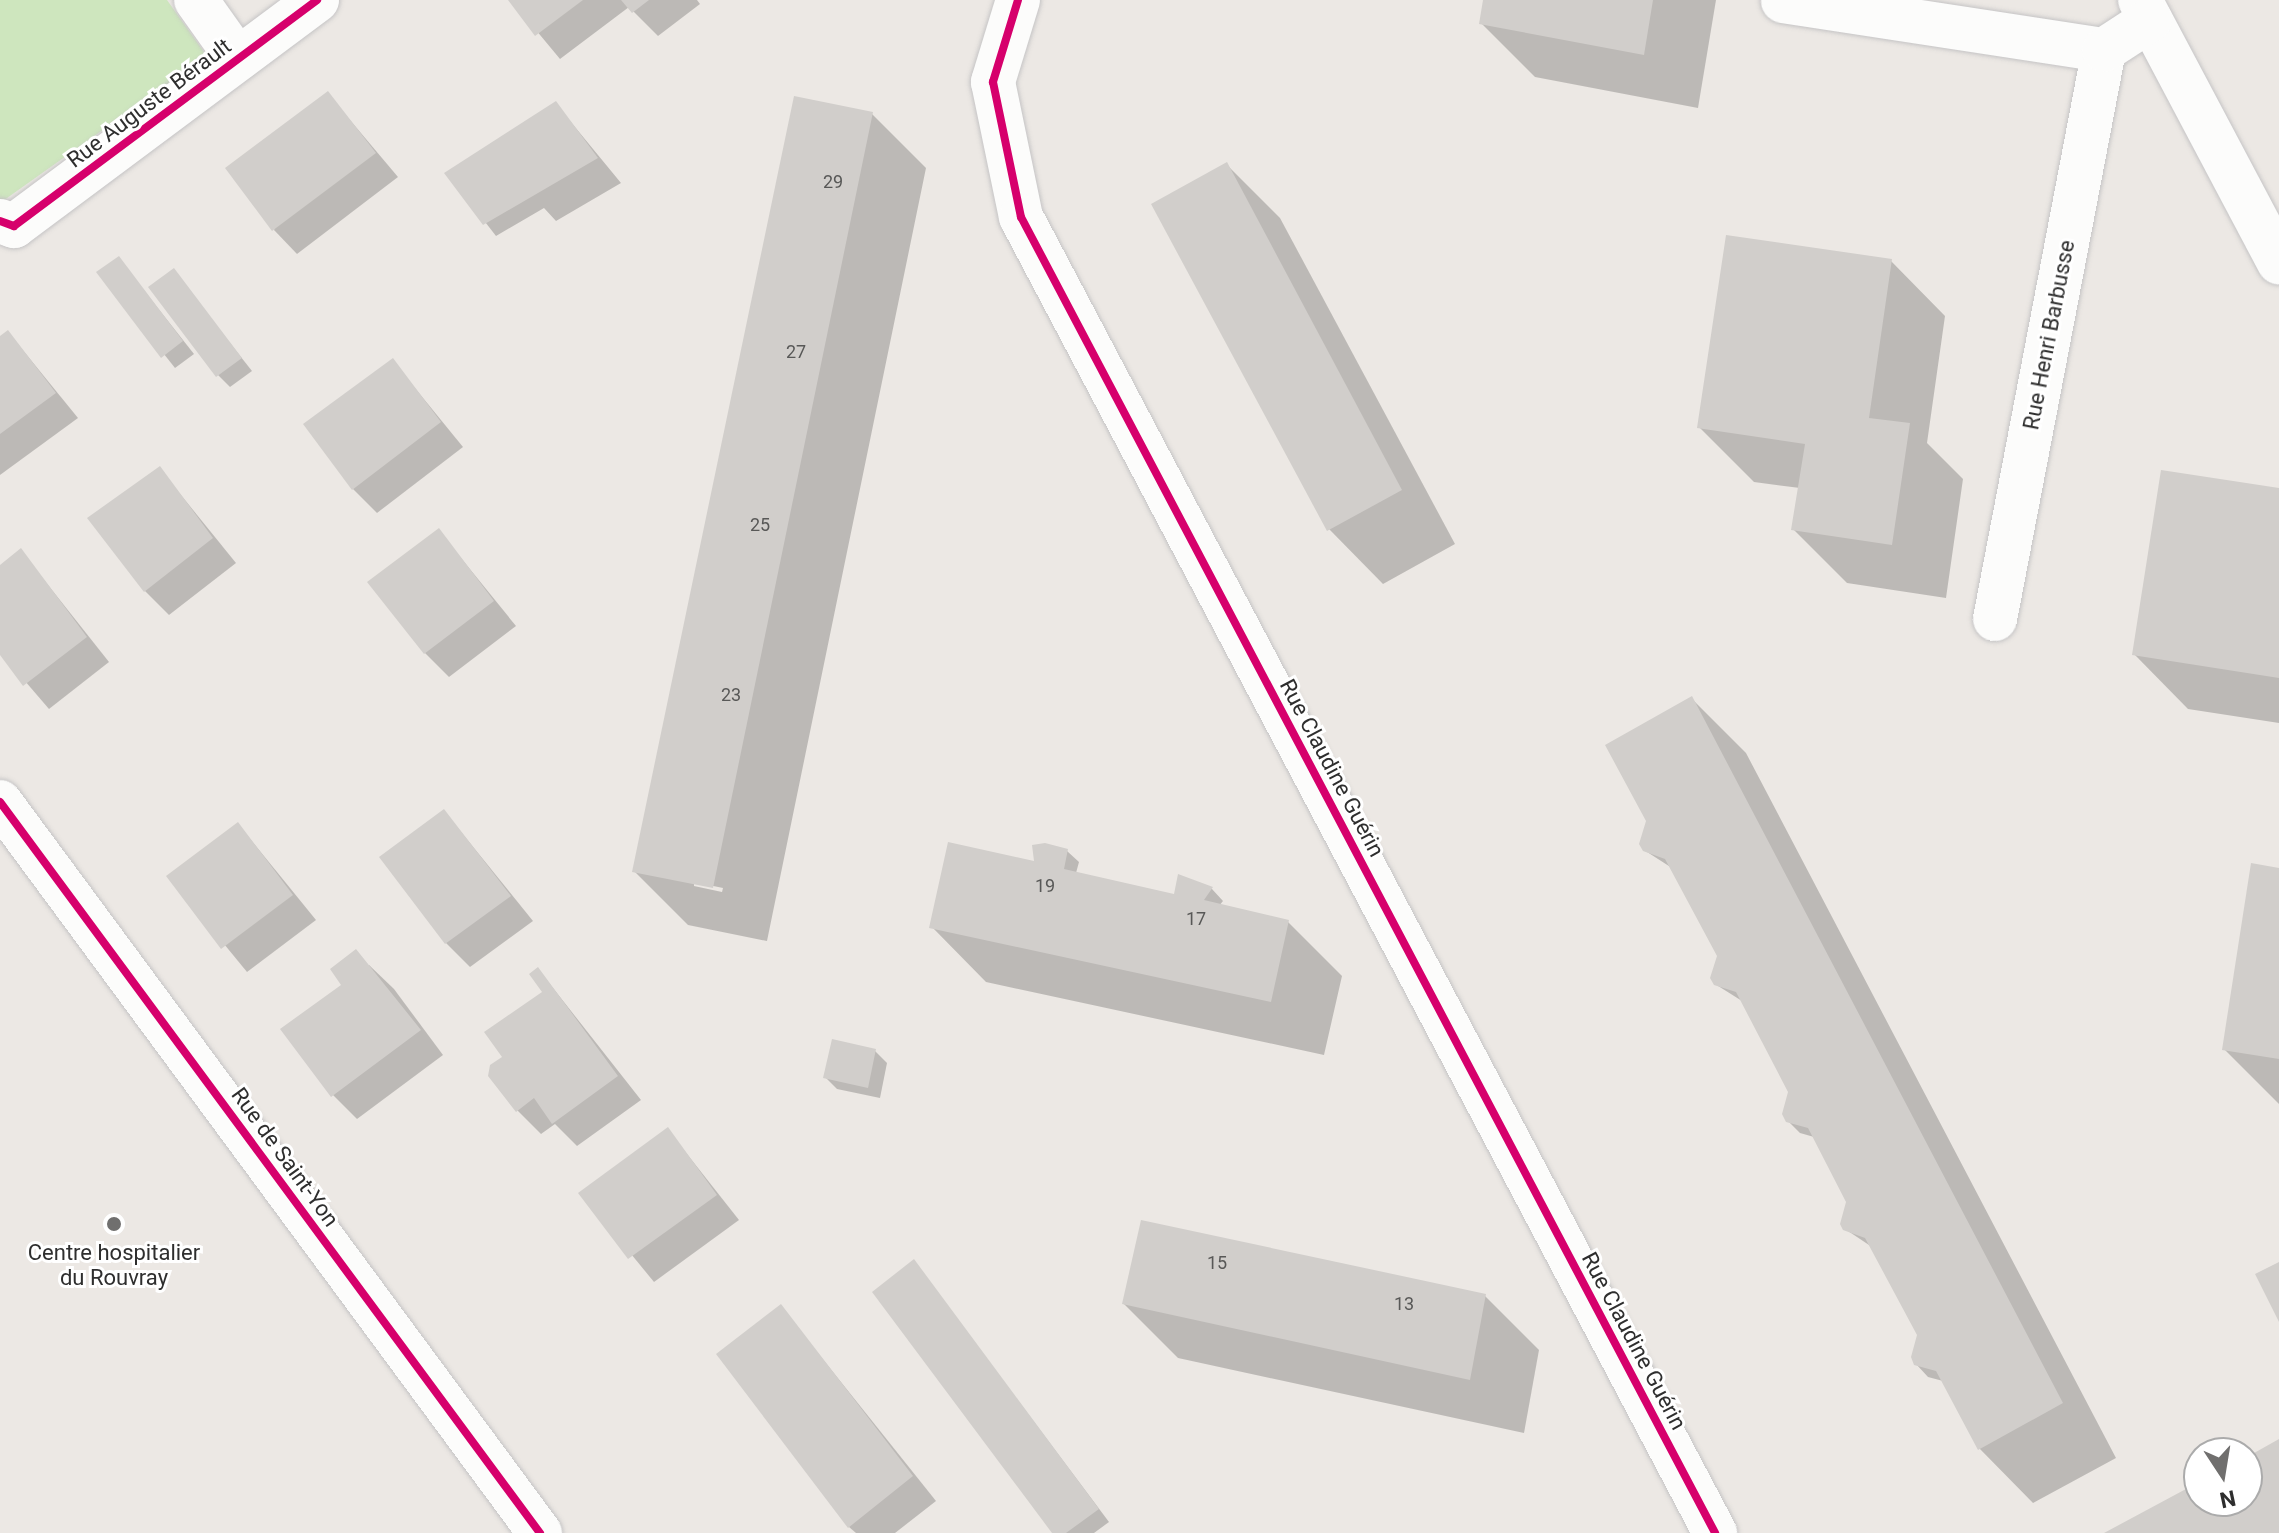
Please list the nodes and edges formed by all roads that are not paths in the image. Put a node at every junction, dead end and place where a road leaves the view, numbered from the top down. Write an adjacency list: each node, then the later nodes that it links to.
1 (196, 0): 7 (street)
2 (317, 0): 7 (street, Rue Auguste Bérault)
3 (1018, 0): 13 (street, Rue Claudine Guérin)
4 (1783, 1): 6 (street)
5 (2145, 10): 6 (street); 9 (street)
6 (2104, 50): 10 (street, Rue Henri Barbusse)
7 (238, 59): 8 (street, Rue Auguste Bérault)
8 (0, 221)
9 (2279, 262)
10 (1995, 619)
11 (0, 802): 12 (street, Rue de Saint-Yon)
12 (540, 1533)
13 (1715, 1533)

